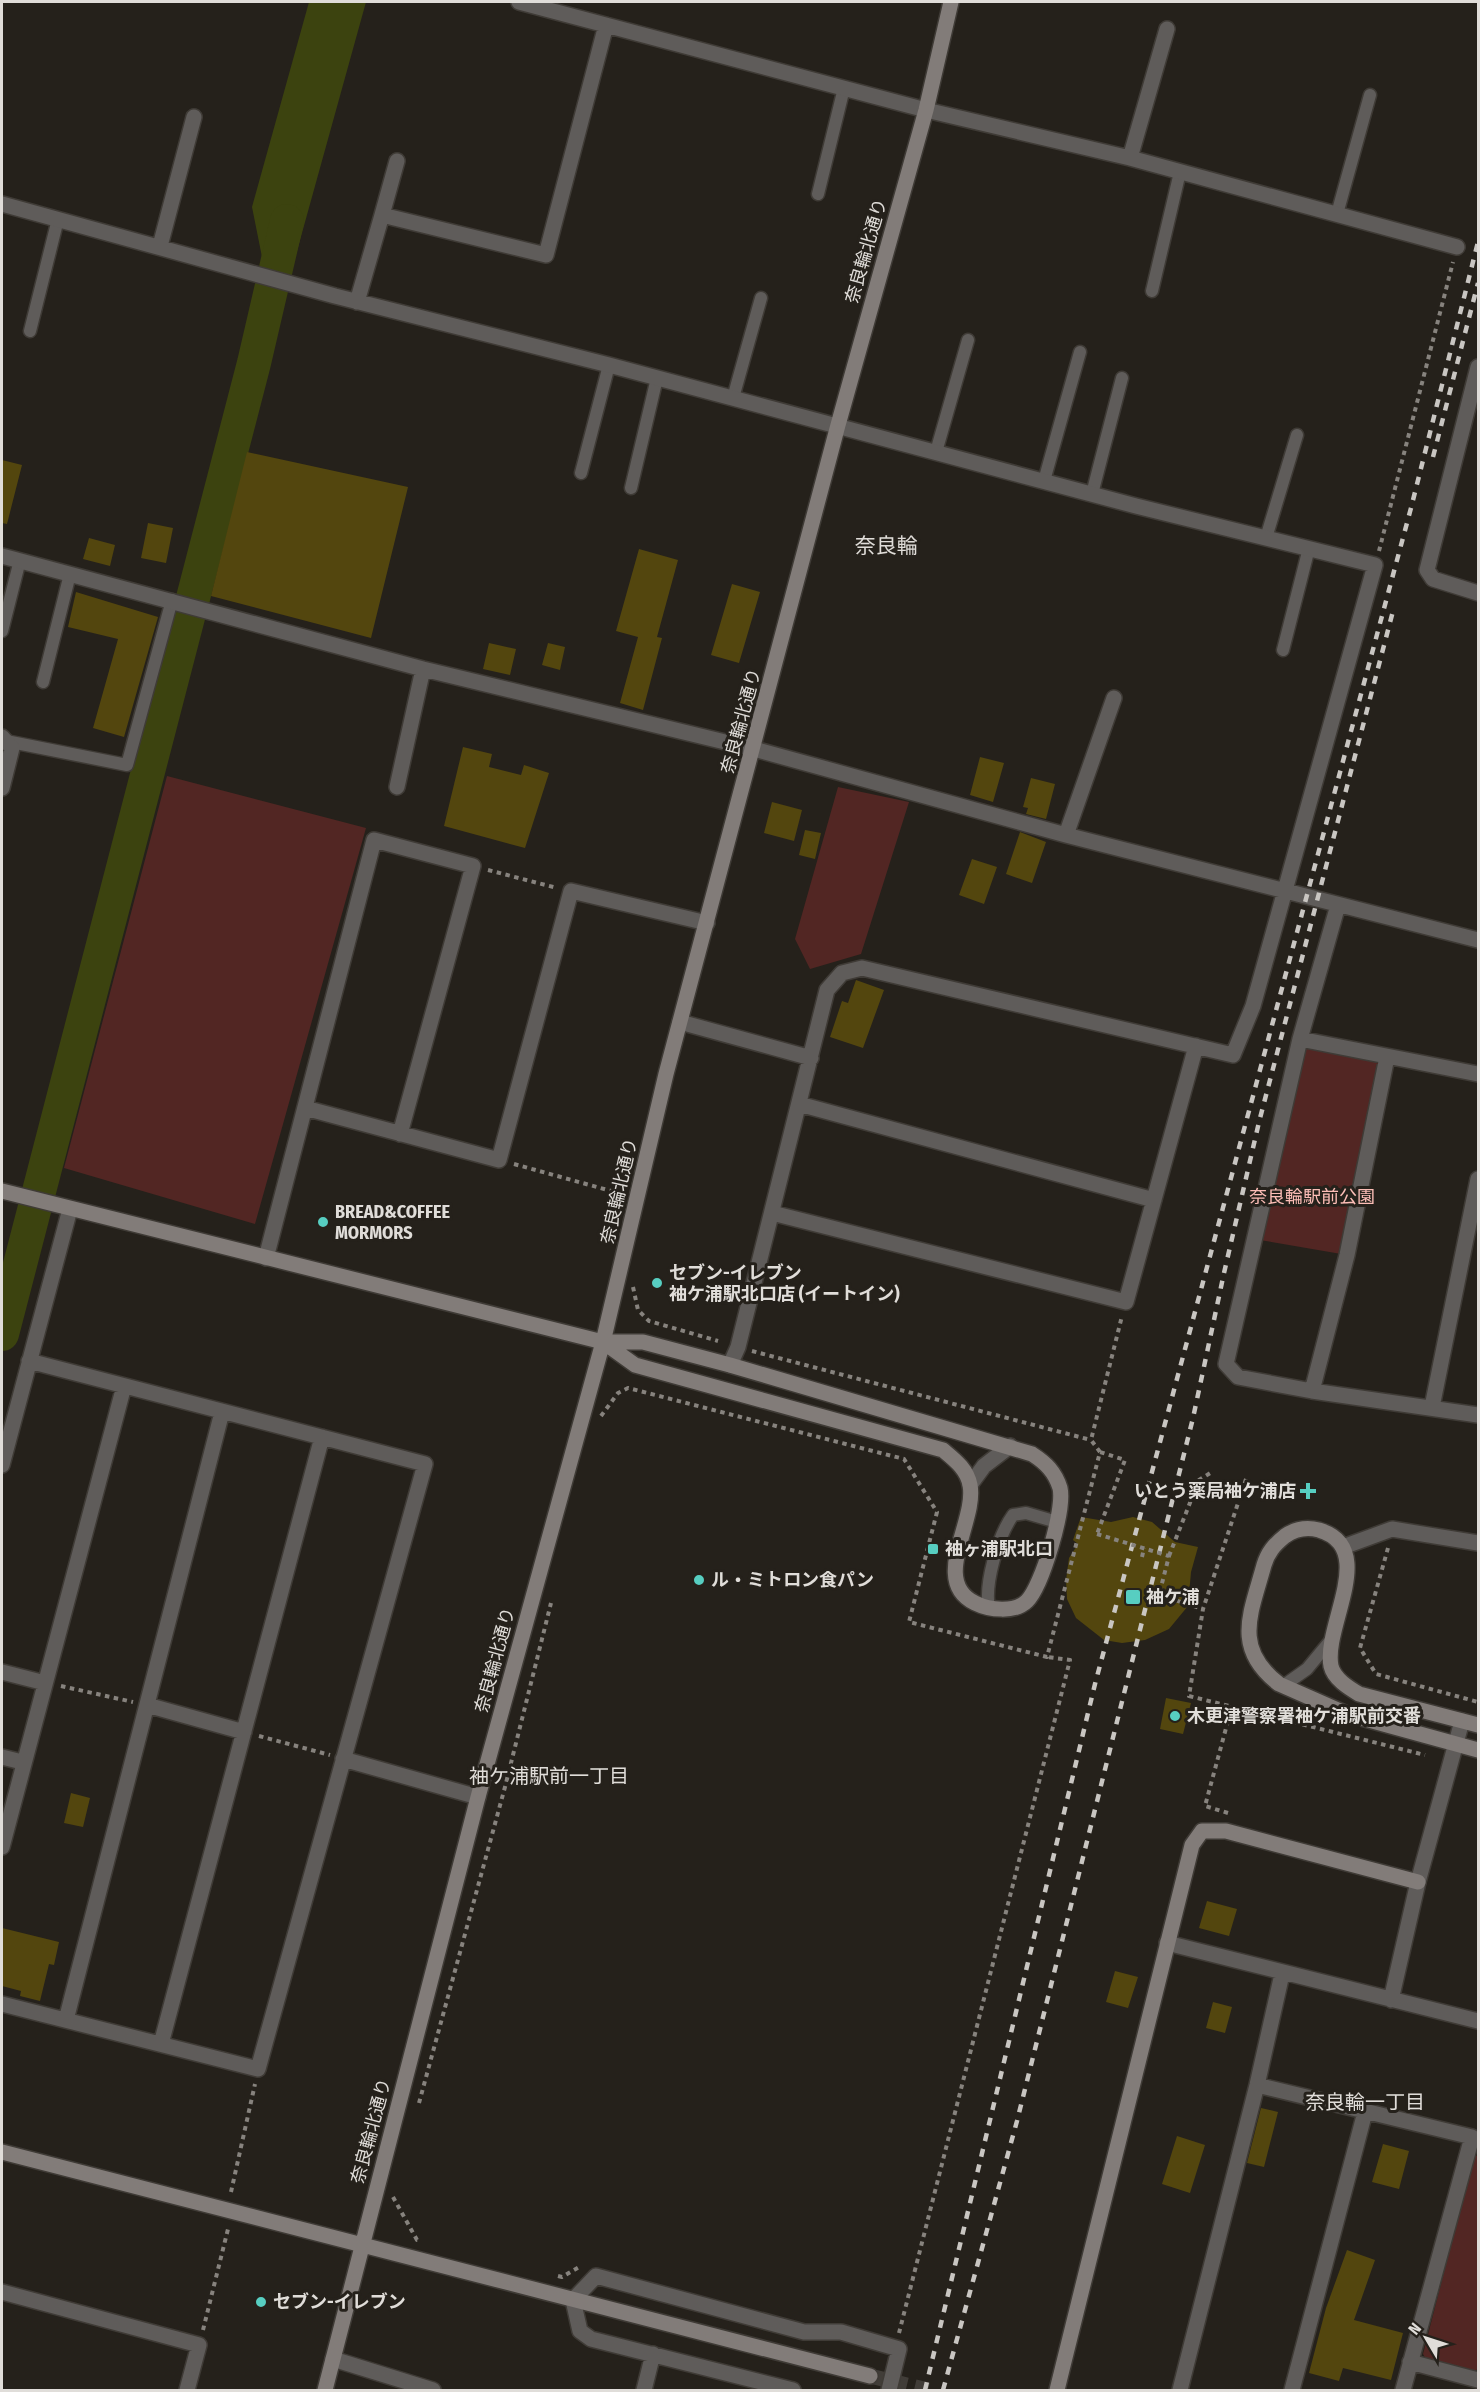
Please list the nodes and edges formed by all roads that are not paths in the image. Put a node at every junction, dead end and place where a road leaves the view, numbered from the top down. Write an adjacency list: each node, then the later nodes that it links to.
1 (519, 2): 3 (street)
2 (951, 2): 7 (street, 奈良輪北通り)
3 (606, 25): 5 (street); 15 (street)
4 (1167, 29): 9 (street)
5 (844, 88): 7 (street); 12 (lane)
6 (1370, 95): 14 (lane)
7 (926, 110): 9 (street); 30 (street, 奈良輪北通り)
8 (194, 117): 17 (street)
9 (1130, 158): 11 (street)
10 (397, 161): 15 (street)
11 (1180, 172): 14 (street); 19 (lane)
12 (818, 194)
13 (2, 204): 16 (street)
14 (1337, 214): 18 (street)
15 (382, 215): 21 (street)
16 (58, 219): 17 (street); 22 (lane)
17 (160, 246): 21 (street)
18 (1457, 247)
19 (1152, 291)
20 (761, 298): 29 (lane)
21 (357, 302): 25 (street)
22 (30, 331)
23 (968, 340): 32 (lane)
24 (1080, 352): 34 (lane)
25 (609, 366): 27 (street); 33 (lane)
26 (1479, 367): 42 (street)
27 (657, 378): 29 (street); 35 (lane)
28 (1122, 378): 36 (lane)
29 (733, 398): 30 (street)
30 (838, 425): 32 (street); 50 (street, 奈良輪北通り)
31 (1297, 435): 37 (lane)
32 (936, 452): 34 (street)
33 (581, 473)
34 (1044, 481): 36 (street)
35 (631, 488)
36 (1092, 494): 37 (street)
37 (1266, 538): 38 (street)
38 (1309, 549): 45 (lane); 54 (street)
39 (2, 556): 40 (street)
40 (20, 560): 41 (street); 44 (lane)
41 (70, 574): 43 (street); 47 (lane)
42 (1479, 593)
43 (172, 600): 46 (street); 49 (lane)
44 (2, 631)
45 (1283, 650)
46 (423, 669): 50 (street); 51 (street)
47 (44, 682)
48 (1114, 698): 53 (street)
49 (4, 739): 52 (street)
50 (754, 749): 53 (street); 56 (street, 奈良輪北通り)
51 (397, 787)
52 (2, 788)
53 (1066, 835): 54 (street)
54 (1286, 892): 55 (street); 60 (street)
55 (1338, 904): 57 (street); 59 (street)
56 (707, 923): 58 (street, 奈良輪北通り); 66 (street)
57 (1479, 940)
58 (680, 1022): 62 (street); 73 (street, 奈良輪北通り)
59 (1300, 1039): 61 (street); 77 (street)
60 (1196, 1046): 62 (street); 69 (street)
61 (1388, 1057): 63 (street); 77 (street)
62 (810, 1058): 64 (street)
63 (1479, 1074)
64 (799, 1104): 69 (street); 71 (street)
65 (304, 1108): 66 (street); 66 (street); 72 (street)
66 (400, 1134)
67 (1479, 1179): 78 (street)
68 (2, 1191): 70 (street)
69 (1154, 1200): 71 (street)
70 (70, 1209): 72 (street); 74 (street)
71 (772, 1213): 75 (street)
72 (266, 1258): 73 (street)
73 (603, 1342): 75 (street); 84 (street); 102 (street, 奈良輪北通り)
74 (29, 1361): 76 (street); 83 (street)
75 (730, 1365): 82 (street)
76 (124, 1386): 79 (street); 91 (street)
77 (1312, 1391): 78 (street)
78 (1432, 1407): 80 (street)
79 (222, 1412): 81 (street); 93 (street)
80 (1479, 1415)
81 (322, 1437): 96 (street); 100 (street)
82 (1010, 1446): 84 (street); 85 (street)
83 (2, 1465)
84 (970, 1485): 88 (street)
85 (1057, 1522): 88 (street); 88 (lane)
86 (1479, 1543): 87 (street)
87 (1343, 1547): 89 (street); 92 (street)
88 (989, 1609)
89 (1331, 1640): 92 (lane); 94 (street)
90 (2, 1672): 91 (street)
91 (45, 1683): 101 (street)
92 (1283, 1686): 97 (street)
93 (147, 1705): 96 (street); 109 (street)
94 (1462, 1721): 95 (street); 97 (street)
95 (1479, 1725)
96 (244, 1732): 111 (street)
97 (1456, 1744): 98 (street); 104 (street)
98 (1479, 1750)
99 (2, 1757): 101 (street)
100 (343, 1759): 102 (street); 111 (street)
101 (22, 1762): 103 (street)
102 (478, 1797): 115 (street, 奈良輪北通り)
103 (2, 1846)
104 (1418, 1882): 105 (street); 107 (street)
105 (1167, 1943): 106 (street); 124 (street)
106 (1282, 1974): 107 (street); 112 (street)
107 (1391, 2000): 110 (street)
108 (2, 2004): 109 (street)
109 (66, 2020): 111 (street)
110 (1479, 2021)
111 (161, 2044)
112 (1257, 2085): 113 (street); 131 (street)
113 (1365, 2112): 120 (street); 132 (street)
114 (2, 2152): 115 (street)
115 (362, 2246): 117 (street); 119 (street, 奈良輪北通り)
116 (2, 2292): 125 (street)
117 (573, 2300): 118 (street); 121 (street); 130 (street)
118 (653, 2354): 128 (street); 129 (street)
119 (333, 2359): 123 (street); 126 (street, 奈良輪北通り)
120 (1410, 2362): 122 (street); 133 (street)
121 (870, 2376)
122 (1479, 2380)
123 (408, 2388): 127 (street)
124 (1058, 2390)
125 (188, 2391)
126 (325, 2391)
127 (433, 2391)
128 (644, 2391)
129 (793, 2391)
130 (889, 2391)
131 (1180, 2391)
132 (1292, 2391)
133 (1403, 2391)

